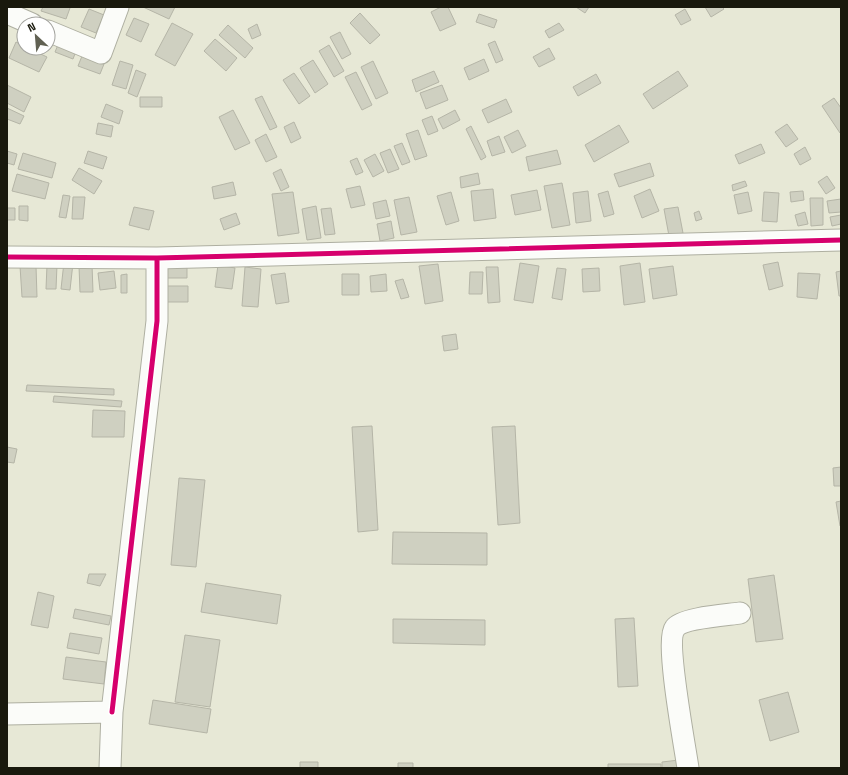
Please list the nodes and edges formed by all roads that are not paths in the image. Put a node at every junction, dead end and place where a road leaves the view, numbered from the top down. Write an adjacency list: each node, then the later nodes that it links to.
1 (118, 7): 2 (street)
2 (56, 34)
3 (841, 240): 5 (street)
4 (7, 257): 5 (street)
5 (157, 258): 7 (street)
6 (740, 613): 10 (street)
7 (112, 712): 8 (street); 9 (street)
8 (7, 714)
9 (110, 768)
10 (688, 768)

